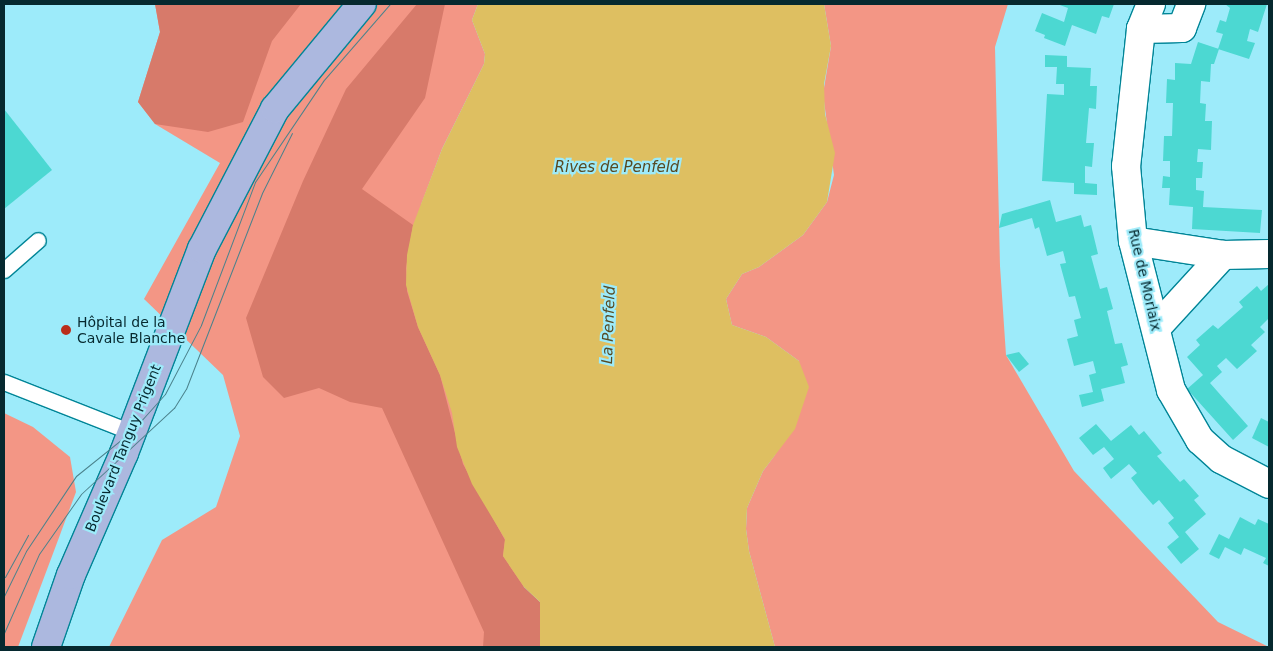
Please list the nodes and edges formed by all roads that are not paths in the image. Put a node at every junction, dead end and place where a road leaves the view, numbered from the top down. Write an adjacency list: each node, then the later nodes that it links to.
1 (362, 4): 12 (main road, Boulevard Tanguy Prigent)
2 (1151, 4): 4 (street, Rue de Morlaix)
3 (1191, 4): 4 (street)
4 (1142, 29): 6 (street, Rue de Morlaix)
5 (38, 240): 9 (lane)
6 (1133, 241): 8 (street); 10 (street, Rue de Morlaix)
7 (1269, 254): 8 (street)
8 (1224, 255): 10 (street)
9 (4, 270)
10 (1157, 327): 13 (street, Rue de Morlaix)
11 (4, 382): 12 (lane)
12 (131, 432): 14 (main road, Boulevard Tanguy Prigent)
13 (1269, 484)
14 (46, 647)

